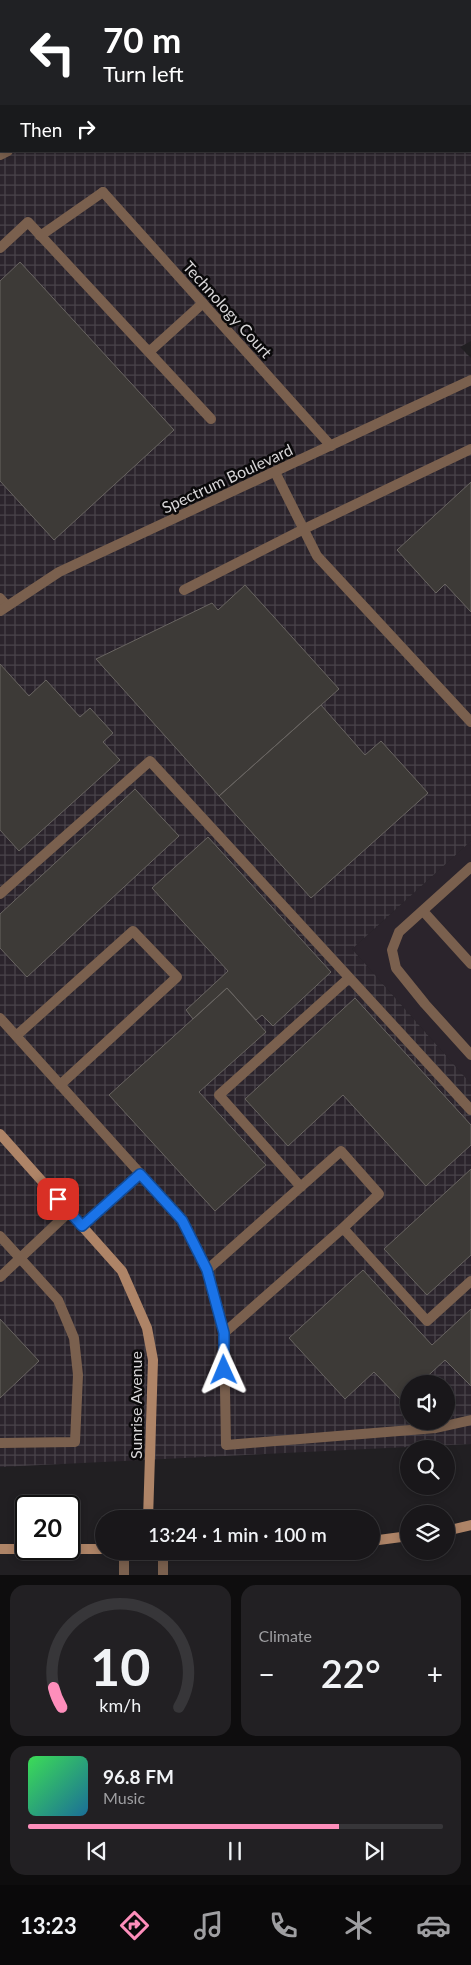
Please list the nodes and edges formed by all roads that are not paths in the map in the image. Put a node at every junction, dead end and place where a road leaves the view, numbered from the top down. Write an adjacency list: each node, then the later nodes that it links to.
1 (40, 236): 2 (street); 3 (street, Technology Court); 4 (street)
2 (0, 248)
3 (203, 303): 4 (street); 7 (street, Technology Court)
4 (149, 352): 6 (street)
5 (471, 380): 7 (street, Spectrum Boulevard)
6 (211, 419)
7 (331, 446): 9 (street, Spectrum Boulevard)
8 (471, 449): 10 (street)
9 (275, 472): 10 (street); 12 (street, Spectrum Boulevard)
10 (304, 529): 11 (street); 13 (street)
11 (184, 590)
12 (2, 605)
13 (471, 722)
14 (471, 867): 16 (street)
15 (0, 894): 18 (street)
16 (423, 911): 17 (street); 21 (street)
17 (471, 964)
18 (349, 978): 23 (street); 26 (street)
19 (0, 1018): 20 (street)
20 (16, 1036): 22 (street); 22 (street)
21 (471, 1055)
22 (60, 1085): 25 (street)
23 (471, 1110)
24 (0, 1134): 27 (street, Sunrise Avenue)
25 (140, 1174): 28 (street); 32 (street)
26 (300, 1187): 29 (street); 32 (street)
27 (69, 1212): 28 (street, Sunrise Avenue); 31 (street)
28 (82, 1226): 38 (street, Sunrise Avenue)
29 (342, 1228): 34 (street); 35 (street)
30 (0, 1236): 31 (street)
31 (20, 1258): 33 (street); 37 (street)
32 (207, 1270): 35 (street)
33 (0, 1277)
34 (471, 1281)
35 (224, 1333): 36 (street)
36 (471, 1420)
37 (0, 1443)
38 (148, 1510)
39 (471, 1526): 40 (street)
40 (455, 1529)
41 (400, 1537): 42 (street)
42 (380, 1540)
43 (0, 1549): 44 (street)
44 (95, 1549)
45 (124, 1560): 47 (street)
46 (163, 1560): 48 (street)
47 (124, 1575)
48 (163, 1575)

